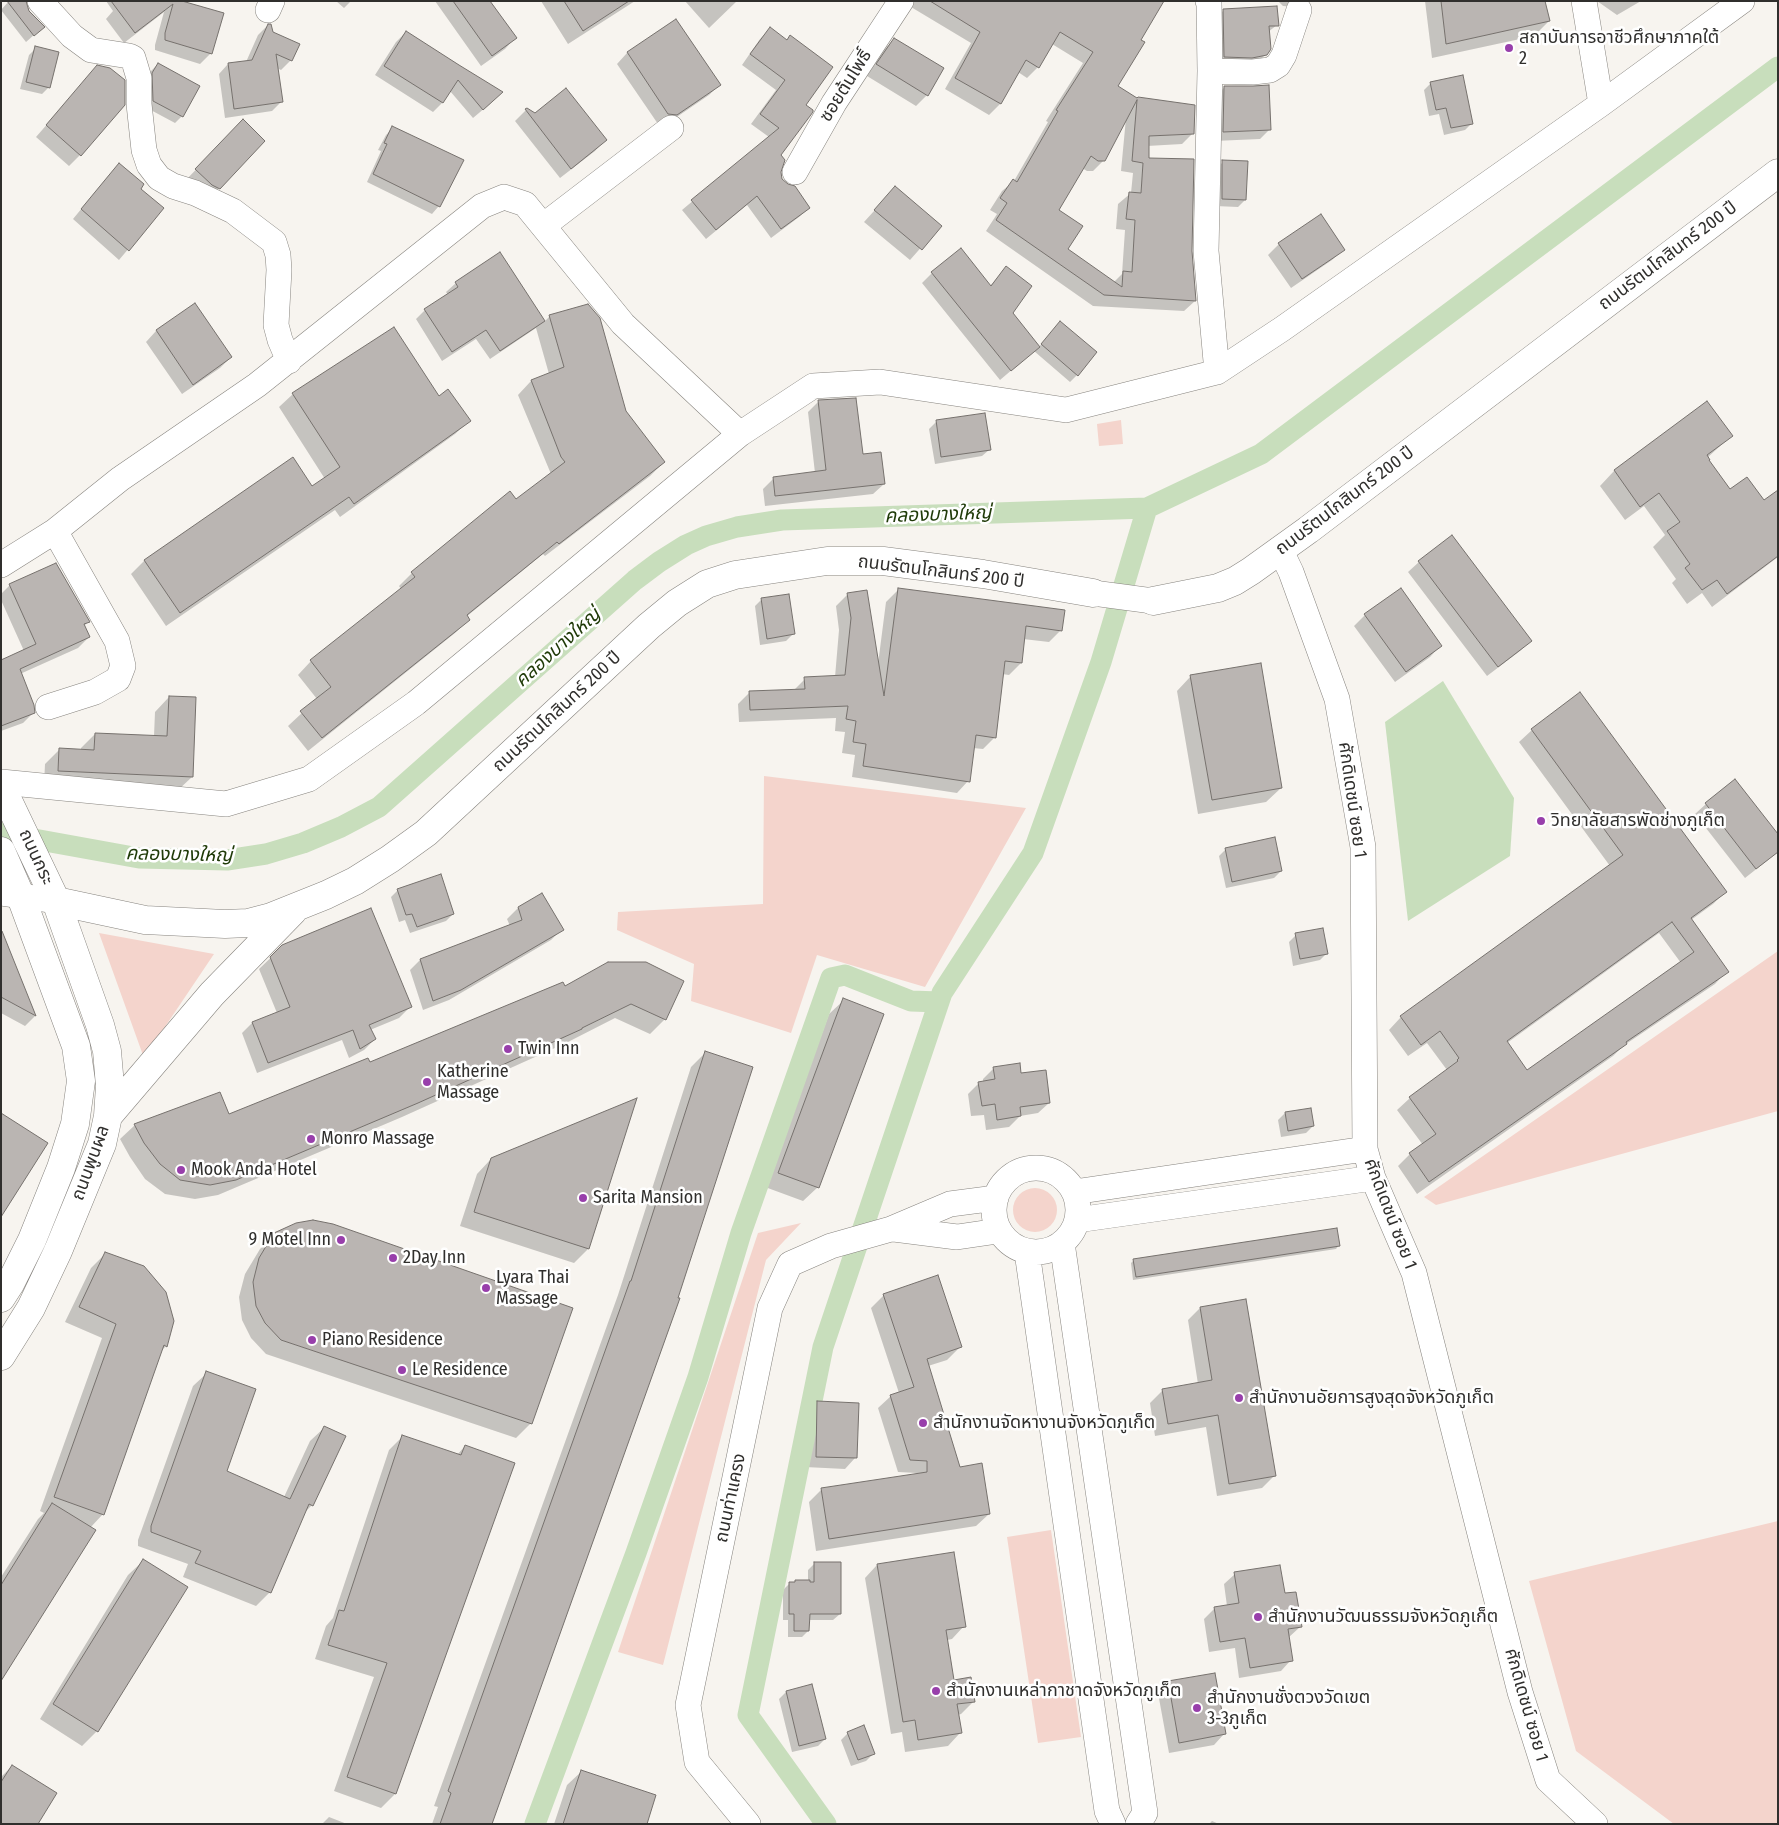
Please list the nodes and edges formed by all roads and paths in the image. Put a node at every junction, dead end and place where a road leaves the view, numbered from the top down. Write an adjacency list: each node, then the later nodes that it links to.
1 (40, 1): 13 (street)
2 (901, 1): 10 (street, ซอยต้นโพธิ์)
3 (1208, 1): 7 (street)
4 (1584, 1): 8 (street)
5 (1742, 1): 8 (street)
6 (1299, 10): 7 (street)
7 (1210, 71): 14 (street)
8 (1601, 104): 14 (street)
9 (670, 128): 12 (street)
10 (795, 172)
11 (1778, 173): 17 (street, ถนนรัตนโกสินทร์ 200 ปี)
12 (543, 226): 13 (street); 15 (street)
13 (289, 361): 16 (street)
14 (1217, 372): 15 (street)
15 (740, 434): 22 (street)
16 (55, 531): 18 (street); 21 (street)
17 (1280, 549): 20 (street, ถนนรัตนโกสินทร์ 200 ปี); 28 (street, ศักดิเดชน์ ซอย 1)
18 (1, 565)
19 (1093, 593): 20 (street, ถนนรัตนโกสินทร์ 200 ปี); 26 (street, ถนนรัตนโกสินทร์ 200 ปี)
20 (1153, 601)
21 (48, 707)
22 (3, 787): 25 (street, ถนนกระ)
23 (5, 858): 24 (street, ถนนกระ)
24 (11, 895): 25 (street); 37 (street, ถนนพูนผล)
25 (56, 901): 26 (street, ถนนรัตนโกสินทร์ 200 ปี); 27 (street, ถนนพูนผล)
26 (296, 908): 27 (street)
27 (108, 1116): 38 (street, ถนนพูนผล)
28 (1365, 1148): 29 (street, ศักดิเดชน์ ซอย 1); 30 (street)
29 (1373, 1178): 32 (street); 48 (street, ศักดิเดชน์ ซอย 1)
30 (1074, 1192): 31 (street); 32 (street)
31 (996, 1198): 33 (street, ถนนท่าแครง); 34 (street)
32 (1077, 1220): 35 (street)
33 (891, 1229): 34 (street, ถนนท่าแครง); 45 (street, ถนนท่าแครง)
34 (998, 1231): 36 (street)
35 (1062, 1243): 36 (street); 39 (street)
36 (1027, 1252): 40 (street)
37 (1, 1298)
38 (1, 1356)
39 (1087, 1419): 40 (street); 41 (street)
40 (1052, 1426): 42 (street)
41 (1109, 1573): 42 (street); 43 (street)
42 (1074, 1578): 44 (street)
43 (1132, 1730): 44 (street); 47 (street)
44 (1096, 1736): 46 (street)
45 (748, 1824)
46 (1113, 1824)
47 (1138, 1824)
48 (1596, 1824)

